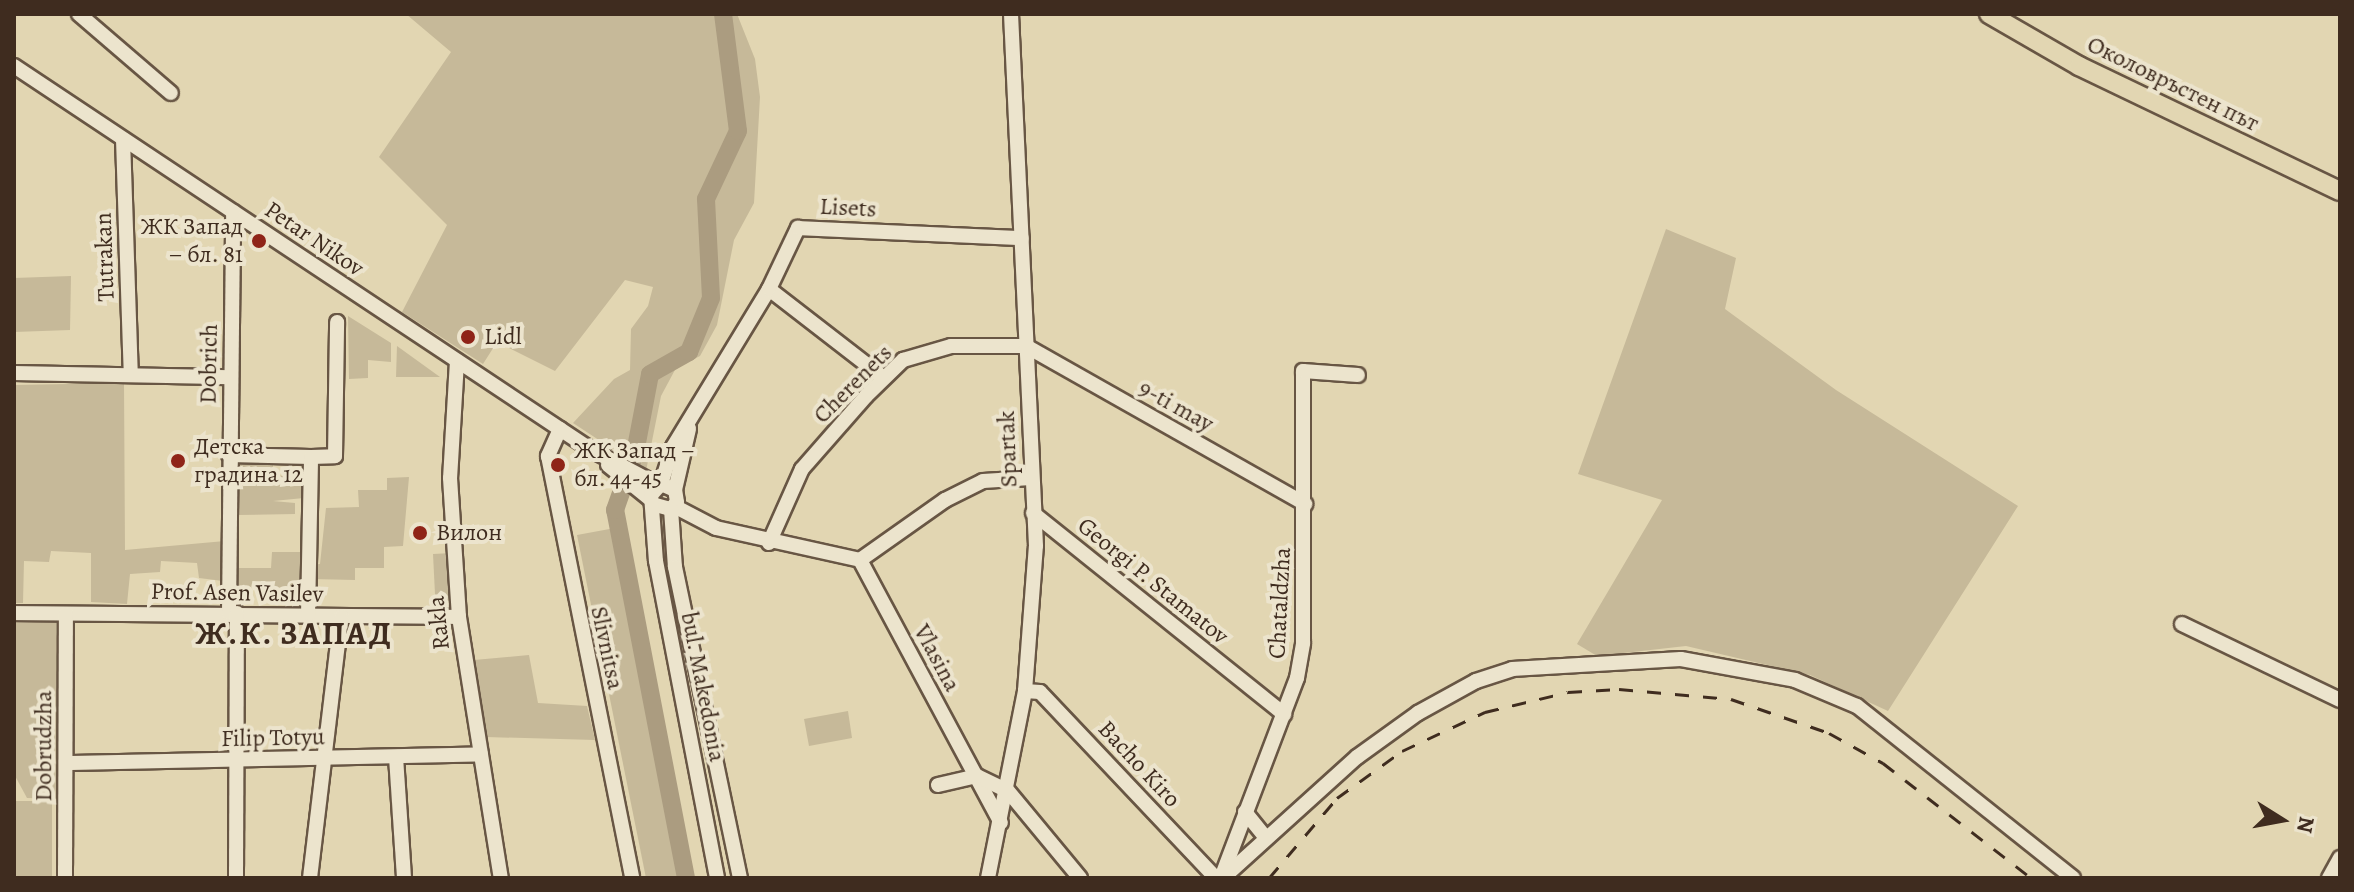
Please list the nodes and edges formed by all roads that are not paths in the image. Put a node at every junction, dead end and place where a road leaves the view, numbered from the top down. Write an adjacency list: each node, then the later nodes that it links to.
1 (79, 14): 5 (street)
2 (1011, 14): 9 (street, Spartak)
3 (1989, 14): 7 (main road, Околовръстен път)
4 (16, 73): 6 (street, Petar Nikov)
5 (171, 93)
6 (123, 139): 8 (street, Petar Nikov); 15 (street, Tutrakan)
7 (2340, 191)
8 (233, 212): 13 (street, Petar Nikov); 17 (street, Dobrich)
9 (1022, 238): 10 (street, Lisets); 12 (street, Spartak)
10 (769, 289): 18 (street); 24 (street, Lisets)
11 (337, 322): 21 (street)
12 (1026, 346): 18 (street, Cherenets); 22 (street, Spartak); 26 (street, 9-ti may)
13 (457, 361): 19 (street, Petar Nikov); 37 (street, Rakla)
14 (14, 373): 15 (street)
15 (131, 375): 17 (street)
16 (1358, 375): 26 (street, Chataldzha)
17 (231, 377): 20 (street, Dobrich)
18 (884, 378): 30 (street, Cherenets)
19 (560, 429): 23 (street, Petar Nikov); 59 (street, Slivnitsa)
20 (229, 455): 21 (street); 33 (street, Dobrich)
21 (311, 457): 35 (street)
22 (1031, 478): 27 (street, Spartak); 31 (street)
23 (635, 480): 24 (street); 25 (street)
24 (669, 494): 25 (street); 25 (street, Lisets); 28 (street); 29 (street, bul. Makedonia)
25 (652, 502): 60 (street, bul. Makedonia)
26 (1305, 504): 41 (street, Chataldzha)
27 (1033, 513): 39 (street, Spartak); 41 (street, Georgi P. Stamatov)
28 (693, 515): 29 (street); 30 (street)
29 (673, 542): 61 (street, bul. Makedonia)
30 (769, 543): 31 (street)
31 (860, 560): 47 (street, Vlasina)
32 (14, 613): 34 (street, Prof. Asen Vasilev)
33 (233, 613): 34 (street, Prof. Asen Vasilev); 35 (street, Prof. Asen Vasilev); 45 (street, Dobrich)
34 (66, 614): 46 (street, Dobrudzha)
35 (308, 616): 36 (street, Prof. Asen Vasilev)
36 (341, 617): 37 (street, Prof. Asen Vasilev); 44 (street)
37 (459, 617): 42 (street, Rakla)
38 (2182, 624): 40 (street)
39 (1025, 691): 49 (street, Spartak); 64 (street, Bacho Kiro)
40 (2340, 700)
41 (1284, 714): 50 (street, Chataldzha)
42 (481, 754): 43 (street, Filip Totyu); 58 (street, Rakla)
43 (396, 757): 44 (street, Filip Totyu); 57 (street)
44 (327, 759): 45 (street, Filip Totyu); 56 (street)
45 (236, 761): 46 (street, Filip Totyu); 55 (street, Dobrich)
46 (66, 763): 54 (street, Dobrudzha)
47 (977, 776): 48 (street); 49 (street); 51 (street, Vlasina)
48 (938, 785)
49 (1008, 791): 51 (street, Spartak); 63 (street)
50 (1245, 812): 52 (street); 64 (street, Chataldzha)
51 (1001, 823): 62 (street, Spartak)
52 (1265, 837): 64 (street); 65 (street)
53 (2340, 858): 66 (street)
54 (65, 878)
55 (236, 878)
56 (310, 878)
57 (404, 878)
58 (501, 878)
59 (632, 878)
60 (717, 878)
61 (740, 878)
62 (988, 878)
63 (1080, 878)
64 (1220, 878)
65 (2073, 878)
66 (2329, 878)

